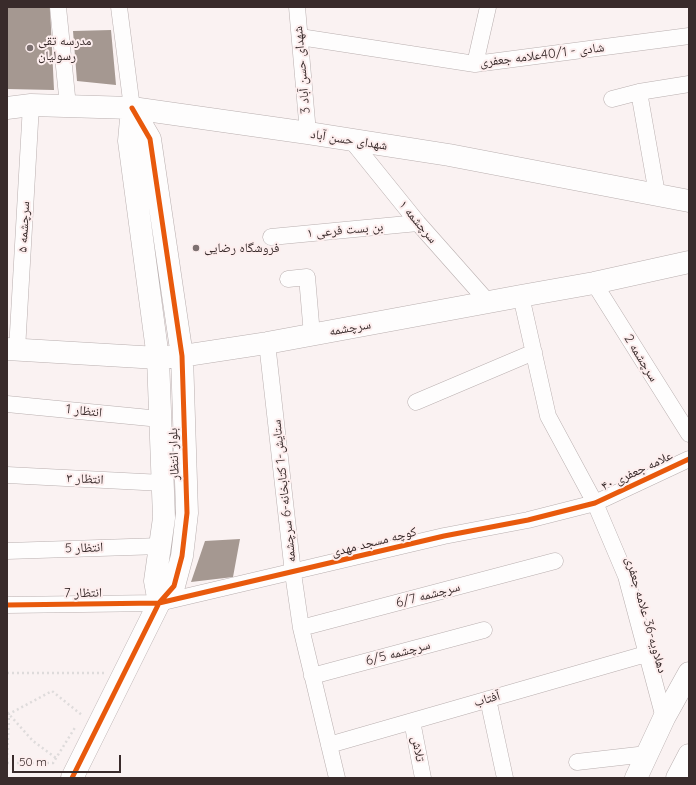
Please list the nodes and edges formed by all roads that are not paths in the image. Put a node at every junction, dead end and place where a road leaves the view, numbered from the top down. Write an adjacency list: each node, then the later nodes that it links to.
1 (58, 7): 12 (street)
2 (119, 7): 14 (street)
3 (297, 7): 6 (street, شهدای حسن آباد 3)
4 (488, 7): 7 (street)
5 (689, 36): 7 (street, شادی - 40/1علامه جعفری)
6 (300, 37): 7 (street, شادی - 40/1علامه جعفری); 15 (street, شهدای حسن آباد 3)
7 (475, 64)
8 (689, 84): 9 (street)
9 (639, 92): 10 (street); 17 (street)
10 (612, 99)
11 (31, 105): 12 (street, شهدای حسن آباد); 13 (street, شهدای حسن آباد); 28 (street, سرچشمه ۵)
12 (68, 106): 14 (street, شهدای حسن آباد)
13 (7, 108)
14 (132, 108): 15 (street, شهدای حسن آباد); 30 (street, بلوار انتظار); 31 (street, بلوار انتظار)
15 (308, 133): 16 (street, شهدای حسن آباد)
16 (351, 140): 17 (street, شهدای حسن آباد); 19 (street, سرچشمه ۱)
17 (657, 194): 18 (street, شهدای حسن آباد)
18 (689, 201)
19 (418, 223): 20 (street, بن بست فرعی ۱); 25 (street, سرچشمه ۱)
20 (271, 237)
21 (689, 262): 23 (street, سرچشمه)
22 (288, 279): 26 (street)
23 (594, 283): 24 (street, سرچشمه); 35 (street, سرچشمه 2)
24 (521, 296): 25 (street, سرچشمه); 29 (street, دهلاویه-36 علامه جعفری)
25 (488, 302): 26 (street, سرچشمه)
26 (312, 335): 27 (street, سرچشمه)
27 (267, 343): 30 (street, سرچشمه); 43 (street, ستایش-1 کتابخانه-6 سرچشمه)
28 (12, 350): 31 (street, سرچشمه)
29 (534, 352): 32 (street); 39 (street, دهلاویه-36 علامه جعفری)
30 (182, 356): 31 (street, سرچشمه); 44 (street, بلوار انتظار)
31 (158, 358): 34 (street, بلوار انتظار)
32 (416, 402)
33 (7, 404): 34 (street, انتظار 1)
34 (160, 419): 38 (street, بلوار انتظار)
35 (689, 434)
36 (689, 459): 39 (street, علامه جعفری ۴۰)
37 (7, 475): 38 (street, انتظار ۳)
38 (163, 483): 40 (street, بلوار انتظار)
39 (595, 502): 43 (street, کوچه مسجد مهدی); 48 (street, دهلاویه-36 علامه جعفری)
40 (161, 546): 41 (street, انتظار 5); 44 (street, بلوار انتظار)
41 (7, 551)
42 (555, 561): 46 (street, سرچشمه 6/7)
43 (293, 572): 44 (street, کوچه مسجد مهدی); 46 (street, ستایش-1 کتابخانه-6 سرچشمه)
44 (159, 603): 45 (street, انتظار 7); 58 (street, بلوار انتظار)
45 (7, 605)
46 (301, 628): 50 (street, ستایش-1 کتابخانه-6 سرچشمه)
47 (484, 630): 50 (street, سرچشمه 6/5)
48 (646, 654): 51 (street, آفتاب); 52 (street, دهلاویه-36 علامه جعفری)
49 (689, 673): 52 (street)
50 (312, 676): 54 (street, ستایش-1 کتابخانه-6 سرچشمه)
51 (488, 699): 53 (street, آفتاب); 61 (street)
52 (664, 718): 55 (street)
53 (412, 721): 54 (street, آفتاب); 60 (street, تلاش)
54 (329, 745): 59 (street, ستایش-1 کتابخانه-6 سرچشمه)
55 (647, 754): 57 (street); 62 (street)
56 (689, 755): 63 (street)
57 (577, 762)
58 (72, 778)
59 (337, 778)
60 (423, 778)
61 (505, 778)
62 (636, 778)
63 (677, 778)

